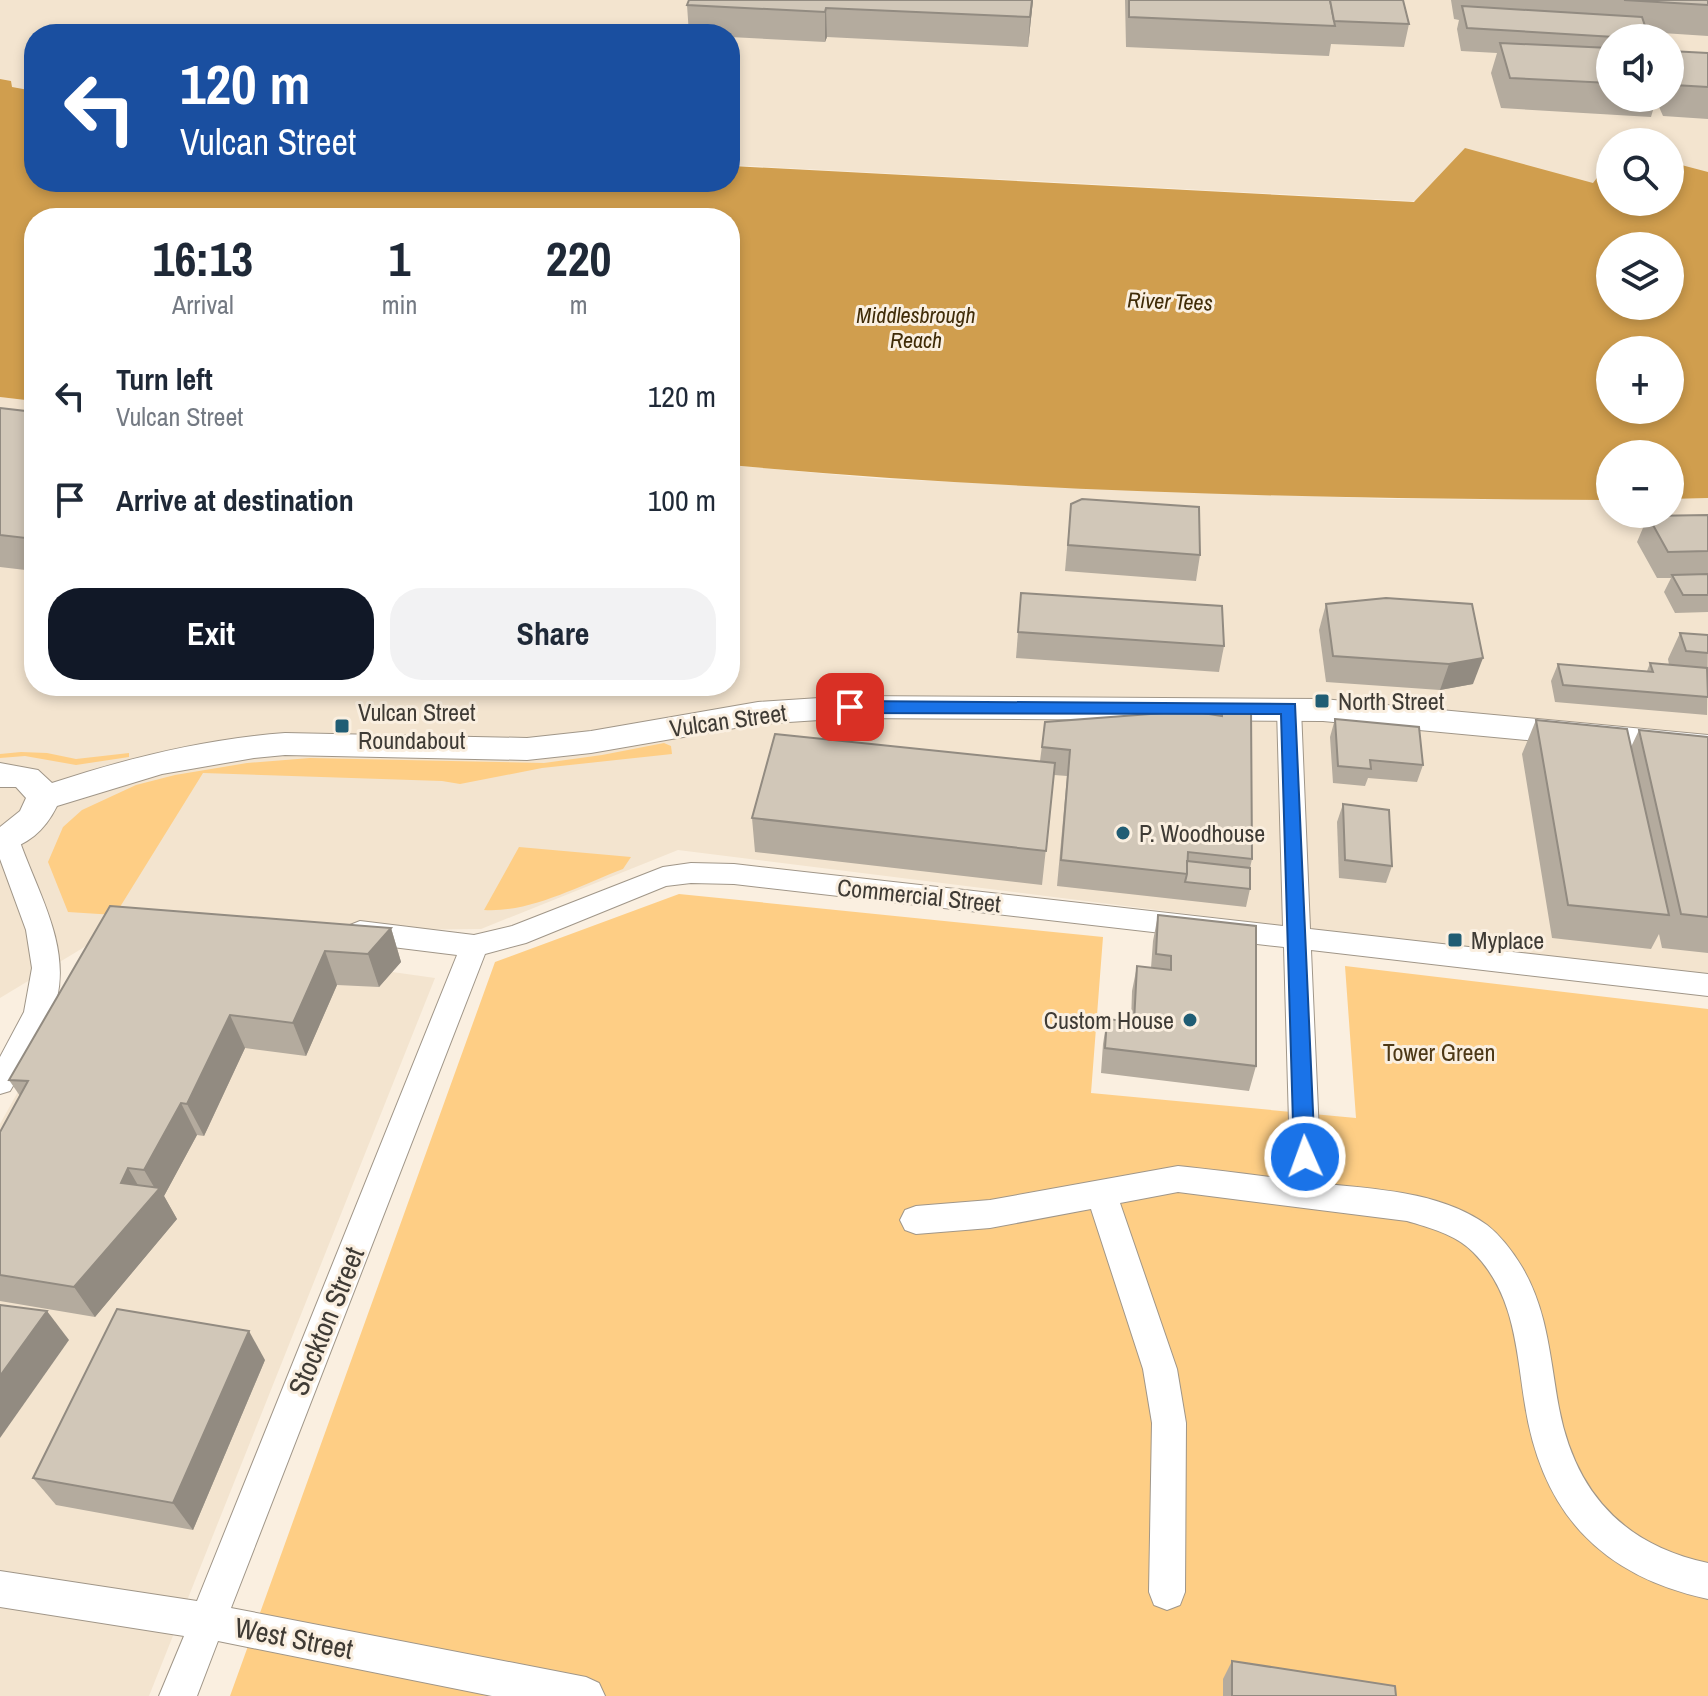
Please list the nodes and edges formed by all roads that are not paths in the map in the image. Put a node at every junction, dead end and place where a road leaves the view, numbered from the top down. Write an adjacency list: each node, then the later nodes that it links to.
1 (1289, 709): 2 (street, Vulcan Street); 4 (street, Vulcan Street); 7 (street)
2 (1708, 746)
3 (0, 775): 4 (street)
4 (43, 798): 5 (street)
5 (3, 840): 10 (street)
6 (330, 929): 8 (street, Commercial Street)
7 (1298, 938): 8 (street, Commercial Street); 9 (street, Commercial Street); 11 (street)
8 (474, 946): 17 (street, Stockton Street)
9 (1708, 985)
10 (0, 1082)
11 (1305, 1157)
12 (1102, 1195): 13 (street); 14 (street); 16 (street)
13 (916, 1220)
14 (1708, 1581)
15 (0, 1589): 17 (street, West Street)
16 (1167, 1592)
17 (207, 1621): 18 (street, Stockton Street); 19 (street, West Street)
18 (178, 1696)
19 (586, 1696)

